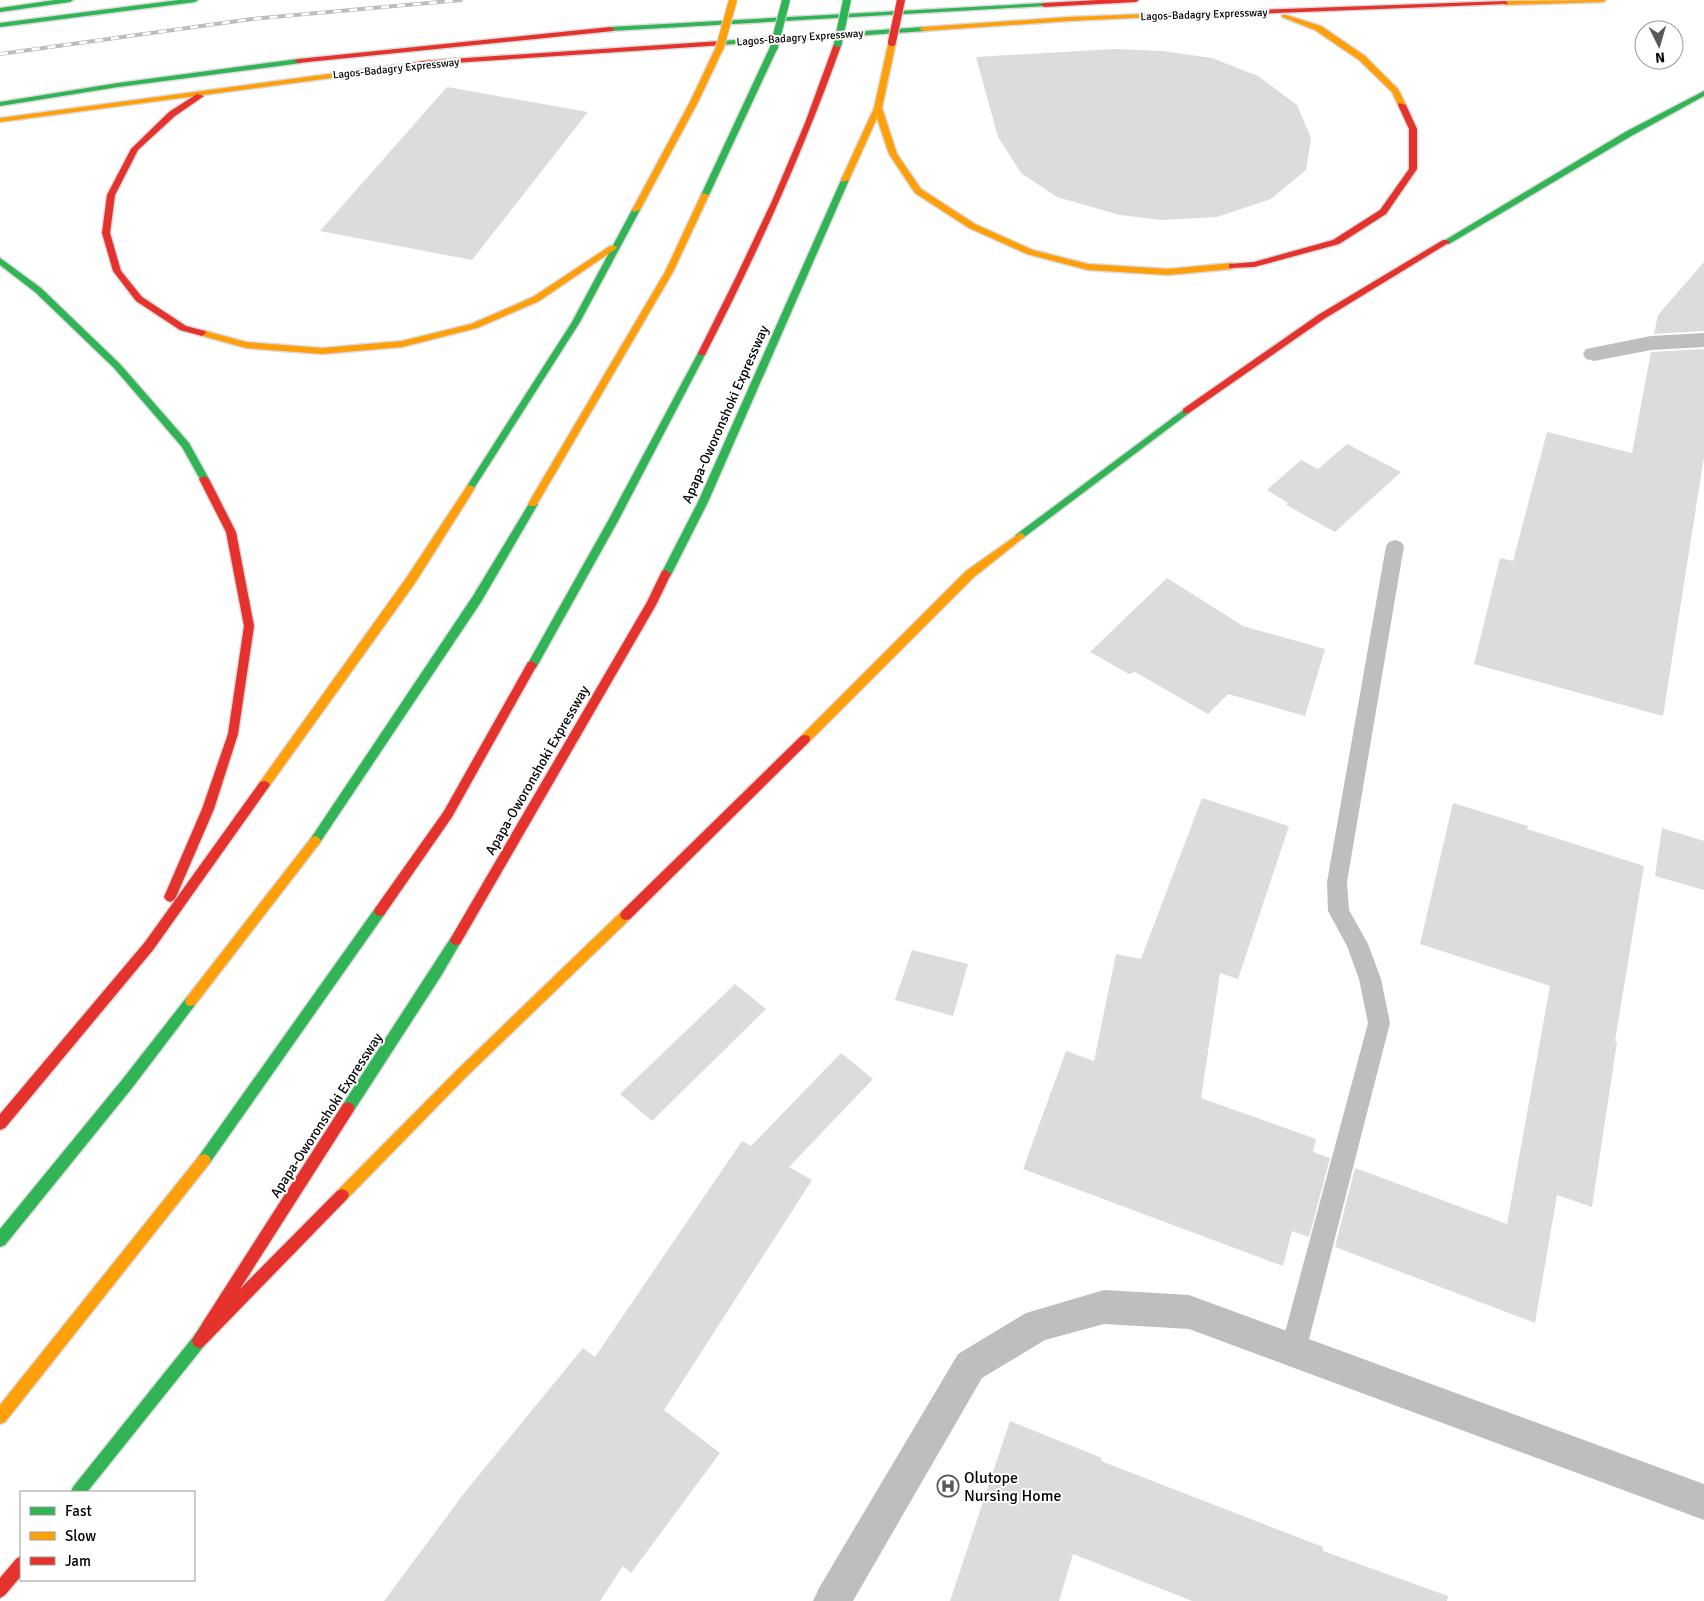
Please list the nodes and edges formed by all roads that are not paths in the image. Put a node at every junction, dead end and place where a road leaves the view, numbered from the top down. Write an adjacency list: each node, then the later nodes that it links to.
1 (70, 0): 9 (main road)
2 (195, 0): 11 (main road)
3 (734, 0): 17 (main road, bridge)
4 (786, 0): 24 (main road, bridge)
5 (847, 0): 27 (main road, bridge)
6 (902, 0): 15 (main road, Apapa-Oworonshoki Expressway, bridge)
7 (1136, 0): 14 (main road, Lagos-Badagry Expressway)
8 (1603, 0): 10 (main road, Lagos-Badagry Expressway)
9 (0, 10)
10 (1271, 12): 12 (main road, Lagos-Badagry Expressway); 15 (main road)
11 (0, 25)
12 (213, 90): 16 (main road, Lagos-Badagry Expressway); 17 (main road)
13 (1704, 93): 25 (main road)
14 (0, 104)
15 (878, 108): 25 (main road, Apapa-Oworonshoki Expressway)
16 (0, 120)
17 (616, 246): 22 (main road)
18 (0, 260): 22 (main road)
19 (1704, 340): 20 (street)
20 (1594, 354)
21 (1396, 546): 26 (lane)
22 (149, 946): 23 (main road)
23 (0, 1124)
24 (0, 1240)
25 (199, 1341): 28 (main road, Apapa-Oworonshoki Expressway)
26 (1293, 1351): 29 (street); 32 (street)
27 (0, 1417)
28 (79, 1491)
29 (1704, 1502)
30 (20, 1565): 31 (main road)
31 (0, 1590)
32 (832, 1601)

